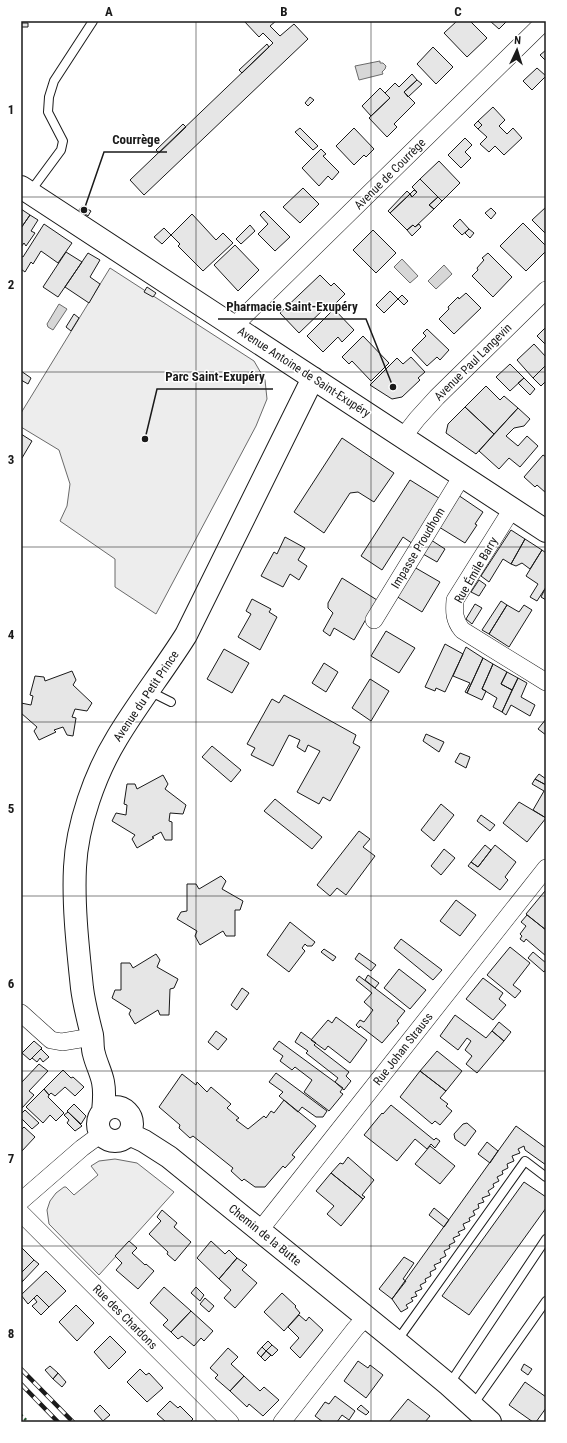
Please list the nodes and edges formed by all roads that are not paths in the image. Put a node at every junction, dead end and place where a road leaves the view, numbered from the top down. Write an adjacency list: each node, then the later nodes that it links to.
1 (94, 21): 3 (lane)
2 (544, 21): 5 (street, Avenue de Courrège)
3 (25, 190): 5 (street, Avenue Antoine de Saint-Exupéry)
4 (546, 290): 7 (street, Avenue Paul Langevin)
5 (234, 326): 6 (street, Avenue Antoine de Saint-Exupéry)
6 (312, 378): 7 (street, Avenue Antoine de Saint-Exupéry); 13 (street, Avenue du Petit Prince)
7 (403, 437): 8 (street, Avenue Antoine de Saint-Exupéry)
8 (462, 476): 9 (street, Avenue Antoine de Saint-Exupéry); 11 (street, Impasse Proudhom)
9 (512, 509): 10 (street, Avenue Antoine de Saint-Exupéry); 12 (street, Rue Émile Barry)
10 (546, 531)
11 (374, 620)
12 (546, 682)
13 (148, 691): 14 (lane); 17 (street, Avenue du Petit Prince)
14 (171, 702)
15 (546, 868): 24 (street, Rue Johan Strauss)
16 (21, 1013): 17 (street)
17 (92, 1037): 18 (street, Avenue du Petit Prince)
18 (113, 1111): 19 (street); 20 (street)
19 (101, 1134): 20 (street); 22 (street)
20 (129, 1134): 24 (street, Chemin de la Butte)
21 (546, 1177): 28 (lane)
22 (21, 1201)
23 (21, 1213): 31 (street, Rue des Chardons)
24 (260, 1230): 27 (street, Chemin de la Butte)
25 (546, 1239): 29 (lane)
26 (546, 1301): 30 (lane)
27 (366, 1317): 28 (street, Chemin de la Butte); 32 (street)
28 (397, 1342): 29 (street, Chemin de la Butte)
29 (449, 1385): 30 (street, Chemin de la Butte)
30 (472, 1406): 33 (street, Chemin de la Butte)
31 (230, 1422)
32 (282, 1422)
33 (490, 1422)

